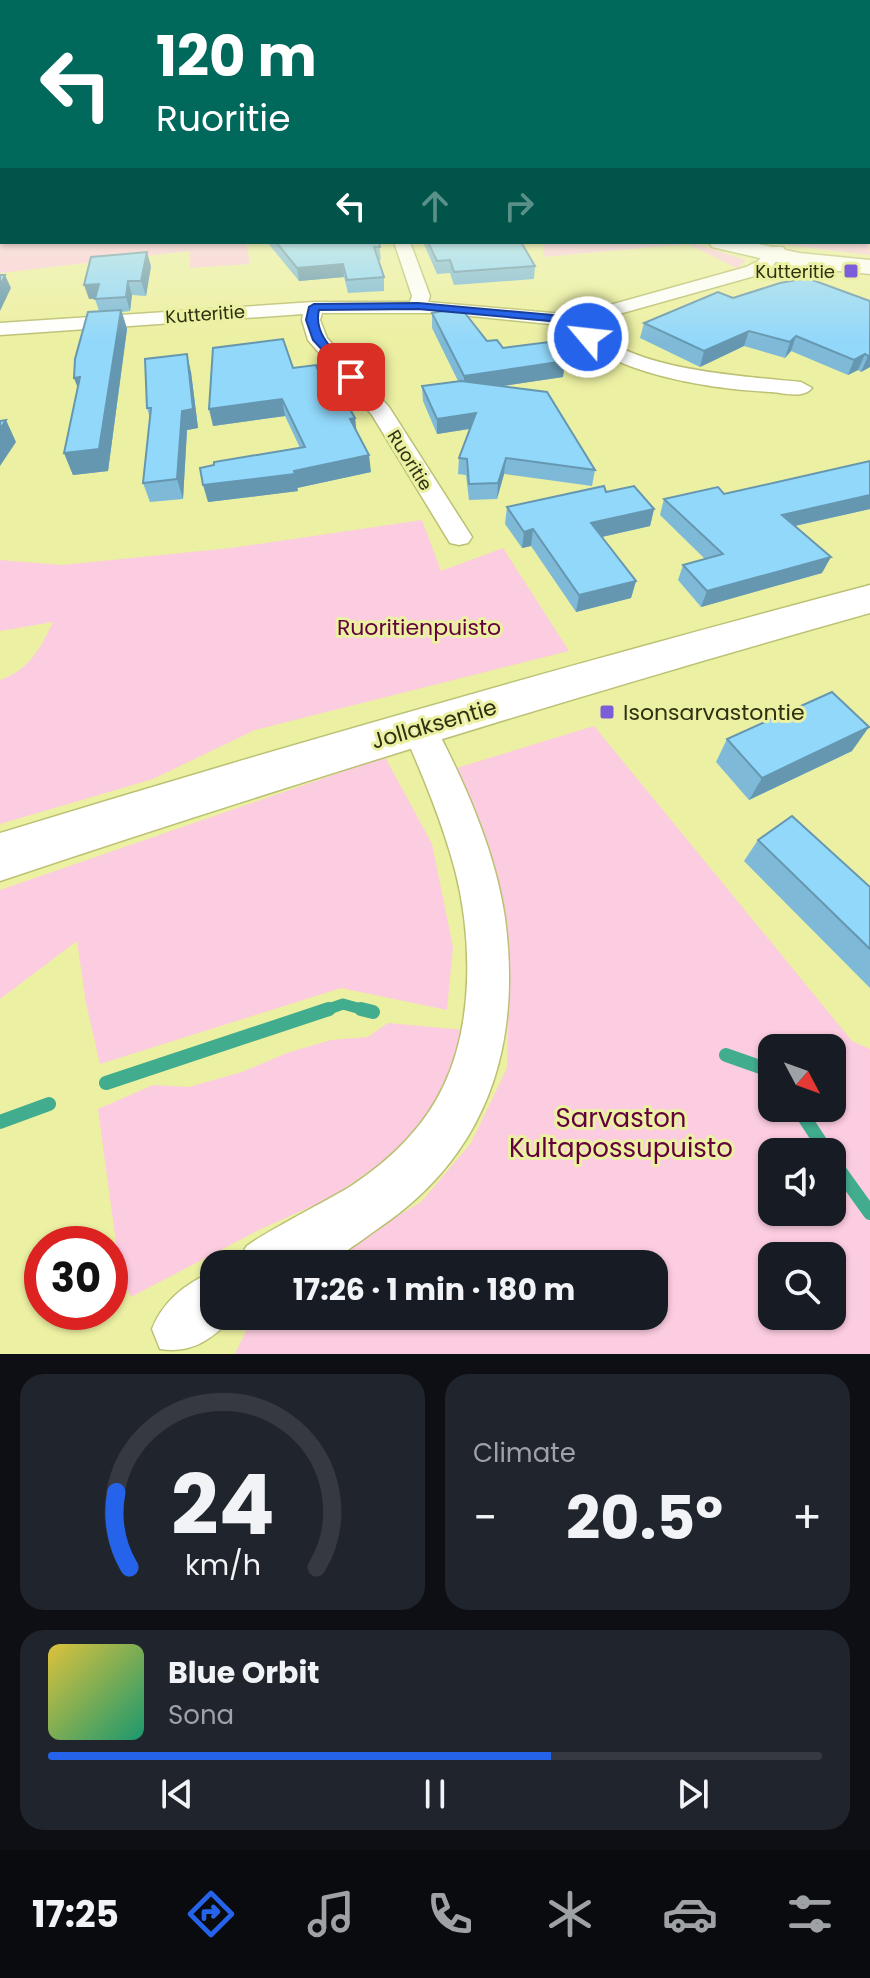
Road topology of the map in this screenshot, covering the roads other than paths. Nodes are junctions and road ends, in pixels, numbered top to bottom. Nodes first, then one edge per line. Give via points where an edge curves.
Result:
1 (403, 244) edge
2 (730, 244) edge
3 (744, 244) edge
4 (775, 253) junction
5 (870, 260) edge
6 (870, 267) edge
7 (418, 306) junction
8 (314, 307) junction
9 (575, 321) junction
10 (0, 329) edge
11 (801, 388) dead end
12 (459, 537) dead end
13 (870, 599) edge
14 (419, 728) junction
15 (0, 857) edge
16 (291, 1250) edge

1 - 7 street via 421,296
2 - 4 main road
3 - 4 main road
4 - 5 main road
4 - 6 main road
4 - 9 street, Kutteritie via 752,271
7 - 8 street, Kutteritie
7 - 9 street, Kutteritie
8 - 10 street, Kutteritie
8 - 12 street, Ruoritie via 311,320 318,340 381,412
9 - 11 street via 604,345 678,371 732,384
13 - 14 main road, Jollaksentie
14 - 15 main road, Jollaksentie
14 - 16 street via 474,872 484,915 485,1020 478,1060 450,1126 427,1156 348,1218

